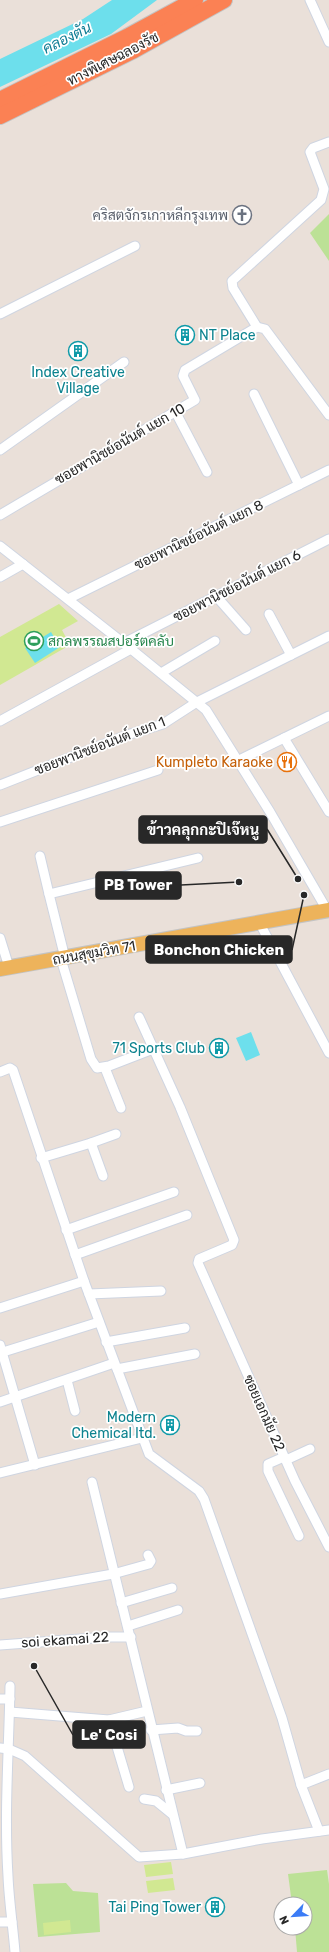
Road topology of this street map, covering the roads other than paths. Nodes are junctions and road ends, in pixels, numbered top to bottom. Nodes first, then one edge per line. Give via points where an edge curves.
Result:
1 (195, 0) edge
2 (224, 0) edge
3 (310, 0) edge
4 (325, 22) edge
5 (329, 42) edge
6 (0, 100) edge
7 (0, 116) edge
8 (329, 142) edge
9 (135, 246) dead end
10 (0, 314) edge
11 (257, 326) junction
12 (124, 362) dead end
13 (254, 394) dead end
14 (175, 411) junction
15 (329, 415) edge
16 (0, 450) edge
17 (329, 470) edge
18 (207, 472) dead end
19 (299, 485) junction
20 (0, 515) edge
21 (329, 539) edge
22 (0, 546) edge
23 (23, 564) junction
24 (0, 577) edge
25 (216, 596) junction
26 (68, 600) junction
27 (269, 614) dead end
28 (246, 630) dead end
29 (329, 636) edge
30 (215, 641) dead end
31 (128, 646) junction
32 (291, 655) junction
33 (161, 673) junction
34 (197, 702) junction
35 (329, 717) edge
36 (0, 721) edge
37 (284, 738) junction
38 (237, 761) junction
39 (158, 770) dead end
40 (0, 785) edge
41 (329, 812) edge
42 (0, 822) edge
43 (40, 856) dead end
44 (198, 858) dead end
45 (49, 894) junction
46 (328, 910) edge
47 (259, 922) junction
48 (0, 938) edge
49 (63, 959) junction
50 (4, 968) edge
51 (139, 1017) dead end
52 (153, 1049) junction
53 (329, 1053) edge
54 (104, 1068) junction
55 (0, 1072) edge
56 (120, 1108) dead end
57 (116, 1134) dead end
58 (91, 1143) junction
59 (41, 1158) junction
60 (103, 1176) dead end
61 (174, 1192) dead end
62 (187, 1215) dead end
63 (66, 1230) junction
64 (75, 1255) junction
65 (84, 1281) junction
66 (161, 1291) dead end
67 (89, 1294) junction
68 (0, 1308) edge
69 (99, 1322) junction
70 (185, 1328) dead end
71 (106, 1342) junction
72 (1, 1350) edge
73 (195, 1354) dead end
74 (115, 1366) junction
75 (66, 1380) junction
76 (16, 1397) junction
77 (0, 1402) edge
78 (75, 1411) dead end
79 (142, 1438) junction
80 (310, 1450) dead end
81 (285, 1459) junction
82 (35, 1465) junction
83 (0, 1473) edge
84 (92, 1482) dead end
85 (299, 1536) dead end
86 (329, 1547) edge
87 (148, 1555) dead end
88 (113, 1574) junction
89 (172, 1588) dead end
90 (0, 1594) edge
91 (121, 1602) junction
92 (178, 1610) dead end
93 (128, 1626) junction
94 (131, 1637) junction
95 (0, 1645) edge
96 (10, 1686) dead end
97 (0, 1699) edge
98 (10, 1699) junction
99 (147, 1711) junction
100 (10, 1712) junction
101 (109, 1720) junction
102 (151, 1730) junction
103 (197, 1731) dead end
104 (5, 1749) edge
105 (329, 1774) edge
106 (200, 1783) dead end
107 (301, 1784) junction
108 (129, 1788) dead end
109 (166, 1790) junction
110 (144, 1799) dead end
111 (172, 1814) junction
112 (4, 1823) edge
113 (329, 1830) edge
114 (319, 1831) junction
115 (182, 1854) junction
116 (0, 1922) edge
117 (12, 1922) junction
118 (15, 1952) edge

1 - 6 highway, ทางพิเศษฉลองรัช
2 - 7 highway, ทางพิเศษฉลองรัช via 134,50
3 - 4 street
4 - 5 street
8 - 11 street via 313,148 310,152 324,189 321,200 232,281 233,288
9 - 10 street
11 - 14 street, ซอยพานิชย์อนันต์ แยก 10 via 185,370 183,376 195,400
11 - 15 street via 265,329
12 - 16 street
13 - 19 street
14 - 18 street
14 - 20 street, ซอยพานิชย์อนันต์ แยก 10
17 - 19 street, ซอยพานิชย์อนันต์ แยก 8
19 - 26 street, ซอยพานิชย์อนันต์ แยก 8
21 - 25 street, ซอยพานิชย์อนันต์ แยก 6
22 - 23 street
23 - 24 street
23 - 26 street
25 - 28 street
25 - 31 street, ซอยพานิชย์อนันต์ แยก 6
26 - 31 street
27 - 32 street
29 - 32 street, ซอยพานิชย์อนันต์ แยก 1
30 - 33 street
31 - 33 street
31 - 36 street, ซอยพานิชย์อนันต์ แยก 6
32 - 34 street, ซอยพานิชย์อนันต์ แยก 1
33 - 34 street
34 - 38 street via 206,710
34 - 40 street, ซอยพานิชย์อนันต์ แยก 1 via 164,724 127,735
35 - 37 street
37 - 38 street
37 - 41 street
38 - 46 street
39 - 42 street
43 - 45 street
44 - 45 street
45 - 49 street
46 - 47 main road, ถนนสุขุมวิท 71
47 - 49 main road, ถนนสุขุมวิท 71
47 - 53 street
48 - 50 street
49 - 50 main road, ถนนสุขุมวิท 71
49 - 54 street via 91,1059 97,1068
51 - 52 street
52 - 54 street
52 - 81 street, ซอยเอกมัย 22 via 180,1107 234,1240 232,1245 199,1260 198,1264
54 - 56 street
55 - 59 street via 10,1068 12,1070
57 - 58 street
58 - 59 street
58 - 60 street
59 - 63 street
61 - 63 street
62 - 64 street
63 - 64 street
64 - 65 street
65 - 67 street
65 - 68 street
66 - 67 street
67 - 69 street
69 - 71 street
69 - 72 street
70 - 71 street
71 - 74 street
72 - 76 street
73 - 74 street
74 - 75 street
74 - 79 street
75 - 76 street
75 - 78 street
76 - 77 street
76 - 82 street
79 - 82 street
79 - 107 street via 152,1458 199,1491 204,1499 282,1718
80 - 81 street
81 - 85 street via 268,1464 268,1471
81 - 86 street, ซอยเอกมัย 22
82 - 83 street
84 - 88 street
87 - 88 street via 149,1564
88 - 90 street
88 - 91 street
89 - 91 street
91 - 93 street
92 - 93 street
93 - 94 street
94 - 95 street, soi ekamai 22
94 - 99 street
96 - 98 street
97 - 98 street
98 - 100 street
99 - 101 street
99 - 102 street
100 - 101 street
100 - 104 street
101 - 108 street
102 - 103 street via 178,1728
102 - 109 street
104 - 112 street via 7,1770
104 - 115 street via 25,1756 139,1857
105 - 107 street
106 - 109 street
107 - 114 street
109 - 111 street
110 - 111 street via 156,1801
111 - 115 street
112 - 117 street
113 - 114 street
114 - 115 street
116 - 117 street
117 - 118 street

